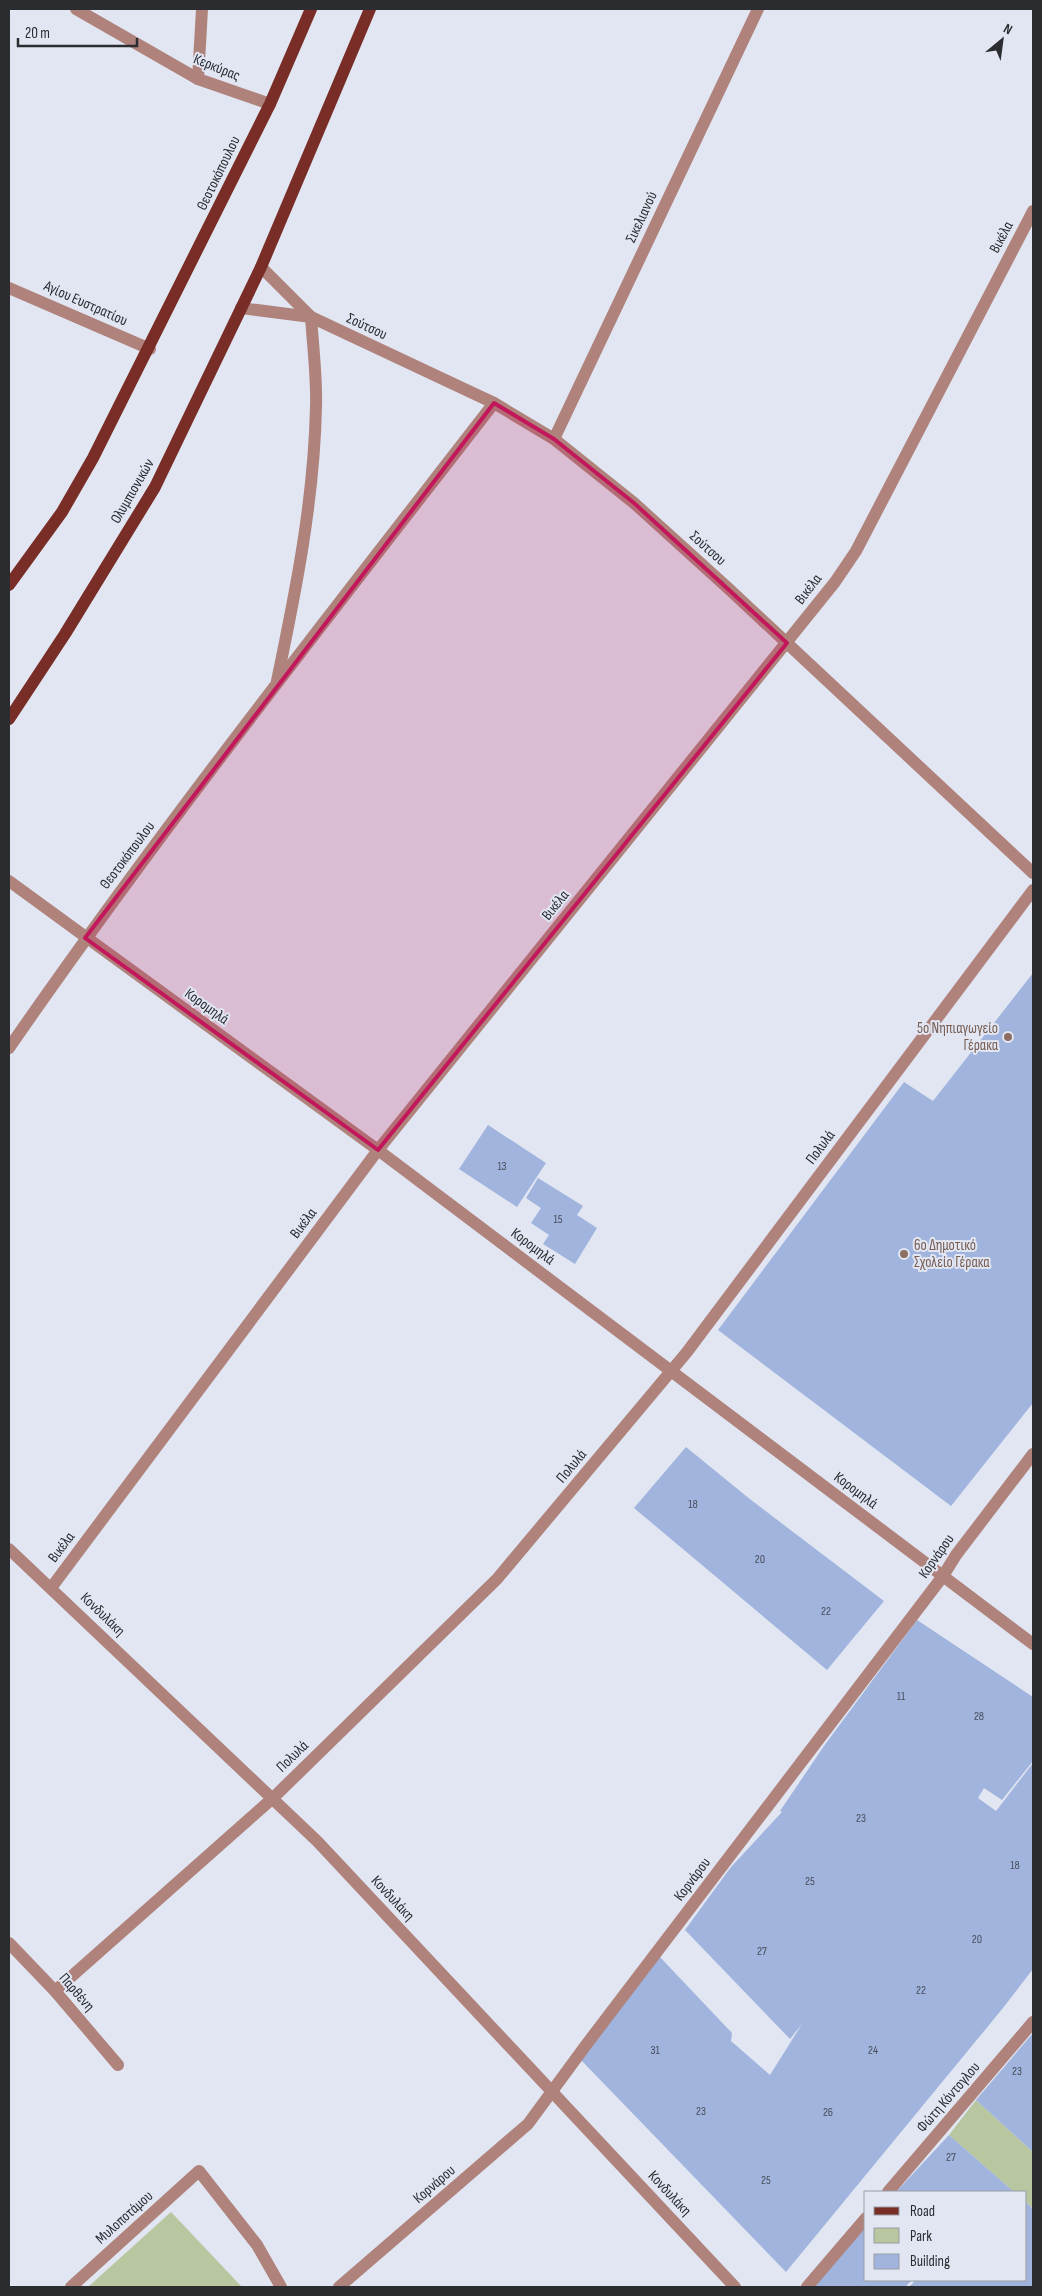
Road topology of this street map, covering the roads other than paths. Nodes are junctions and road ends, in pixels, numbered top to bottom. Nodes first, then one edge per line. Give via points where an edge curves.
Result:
1 (76, 9) edge
2 (202, 9) edge
3 (311, 9) edge
4 (370, 9) edge
5 (758, 9) edge
6 (198, 79) junction
7 (270, 104) junction
8 (1033, 211) edge
9 (261, 267) junction
10 (9, 288) edge
11 (241, 308) junction
12 (311, 317) junction
13 (150, 349) junction
14 (494, 403) junction
15 (554, 439) junction
16 (9, 585) edge
17 (787, 643) junction
18 (276, 684) junction
19 (9, 719) edge
20 (1033, 873) edge
21 (9, 882) edge
22 (1033, 890) edge
23 (85, 938) junction
24 (9, 1048) edge
25 (378, 1150) junction
26 (671, 1371) junction
27 (1033, 1454) edge
28 (9, 1549) edge
29 (943, 1576) junction
30 (51, 1588) junction
31 (1033, 1644) edge
32 (273, 1798) junction
33 (9, 1944) edge
34 (55, 1991) junction
35 (1033, 2022) edge
36 (118, 2065) dead end
37 (552, 2090) junction
38 (889, 2191) edge
39 (864, 2220) edge
40 (71, 2287) edge
41 (281, 2287) edge
42 (339, 2287) edge
43 (735, 2287) edge
44 (807, 2287) edge

1 - 6 street, Κερκύρας
2 - 6 street
3 - 7 main road, Θεοτοκόπουλου
4 - 9 main road
5 - 15 street, Σικελιανού
6 - 7 street, Κερκύρας
7 - 13 main road, Θεοτοκόπουλου
8 - 17 street, Βικέλα via 856,551
9 - 11 main road, Ολυμπιονικών
9 - 12 street, Σούτσου
10 - 13 street, Αγίου Ευστρατίου
11 - 12 street, Σούτσου
11 - 19 main road, Ολυμπιονικών via 155,487
12 - 14 street, Σούτσου
12 - 18 street, Θεοτοκόπουλου via 316,406 312,490 297,589
13 - 16 main road via 62,512
14 - 15 street, Σούτσου
14 - 18 street, Θεοτοκόπουλου
15 - 17 street, Σούτσου via 634,503
17 - 20 street, Σούτσου
17 - 25 street, Βικέλα
18 - 23 street, Θεοτοκόπουλου
21 - 23 street, Κορομηλά
22 - 26 street, Πολυλά
23 - 24 street, Θεοτοκόπουλου
23 - 25 street, Κορομηλά
25 - 26 street, Κορομηλά
25 - 30 street, Βικέλα
26 - 29 street, Κορομηλά
26 - 32 street, Πολυλά via 497,1579
27 - 29 street, Κορνάρου
28 - 30 street, Κονδυλάκη
29 - 31 street, Κορομηλά
29 - 37 street, Κορνάρου
30 - 32 street, Κονδυλάκη
32 - 34 street, Πολυλά
32 - 37 street, Κονδυλάκη
33 - 34 street, Παρθένη
34 - 36 street, Παρθένη
35 - 38 street, Φώτη Κόντογλου
37 - 42 street, Κορνάρου via 528,2124
37 - 43 street, Κονδυλάκη
39 - 44 street
40 - 41 street, Μυλοποτάμου via 199,2171 257,2245

